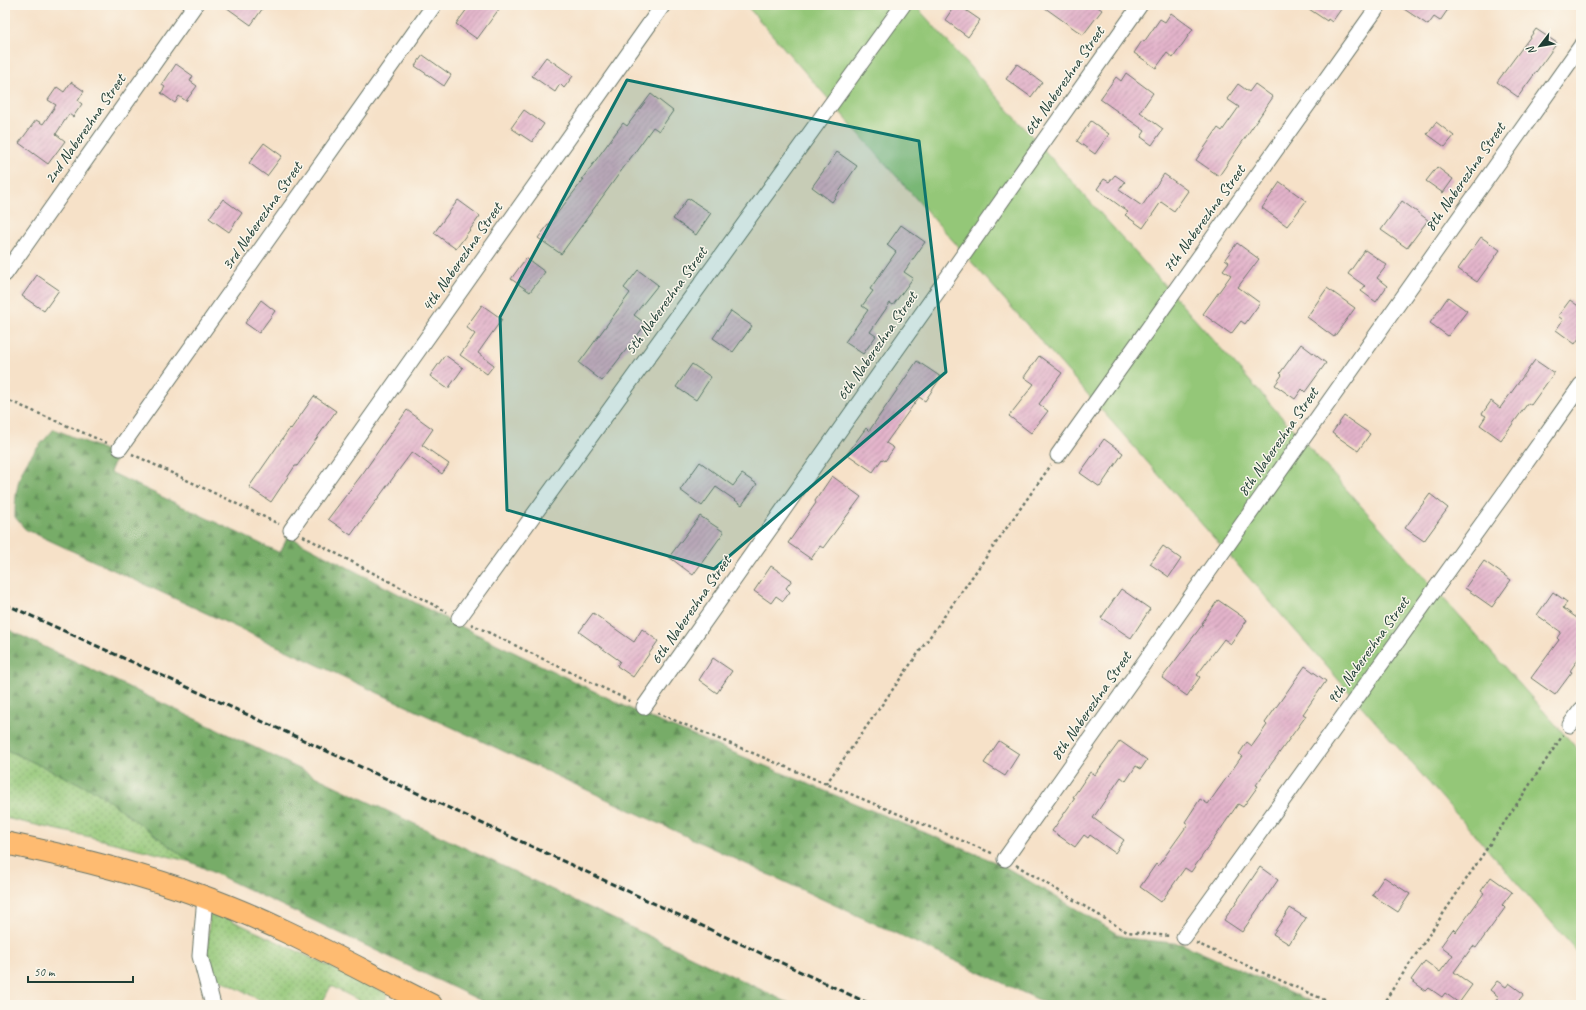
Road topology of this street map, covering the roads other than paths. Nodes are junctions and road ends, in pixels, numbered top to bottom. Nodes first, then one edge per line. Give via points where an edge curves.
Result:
1 (195, 5) edge
2 (434, 5) edge
3 (663, 5) edge
4 (903, 5) edge
5 (1140, 5) edge
6 (1379, 5) edge
7 (1581, 46) edge
8 (5, 274) edge
9 (1581, 385) edge
10 (120, 448) road end
11 (1058, 455) road end
12 (292, 530) road end
13 (459, 618) road end
14 (644, 707) road end
15 (1581, 710) edge
16 (1570, 725) road end
17 (5, 842) edge
18 (1005, 859) road end
19 (205, 897) junction
20 (1184, 937) road end
21 (213, 1005) edge
22 (431, 1005) edge

1 - 8 street, 2nd Naberezhna Street
2 - 10 street, 3rd Naberezhna Street
3 - 12 street, 4th Naberezhna Street
4 - 13 street, 5th Naberezhna Street
5 - 14 street, 6th Naberezhna Street
6 - 11 street, 7th Naberezhna Street
7 - 18 street, 8th Naberezhna Street
9 - 20 street, 9th Naberezhna Street
15 - 16 street
17 - 19 main road via 133,873
19 - 21 street via 200,956
19 - 22 main road via 272,926

